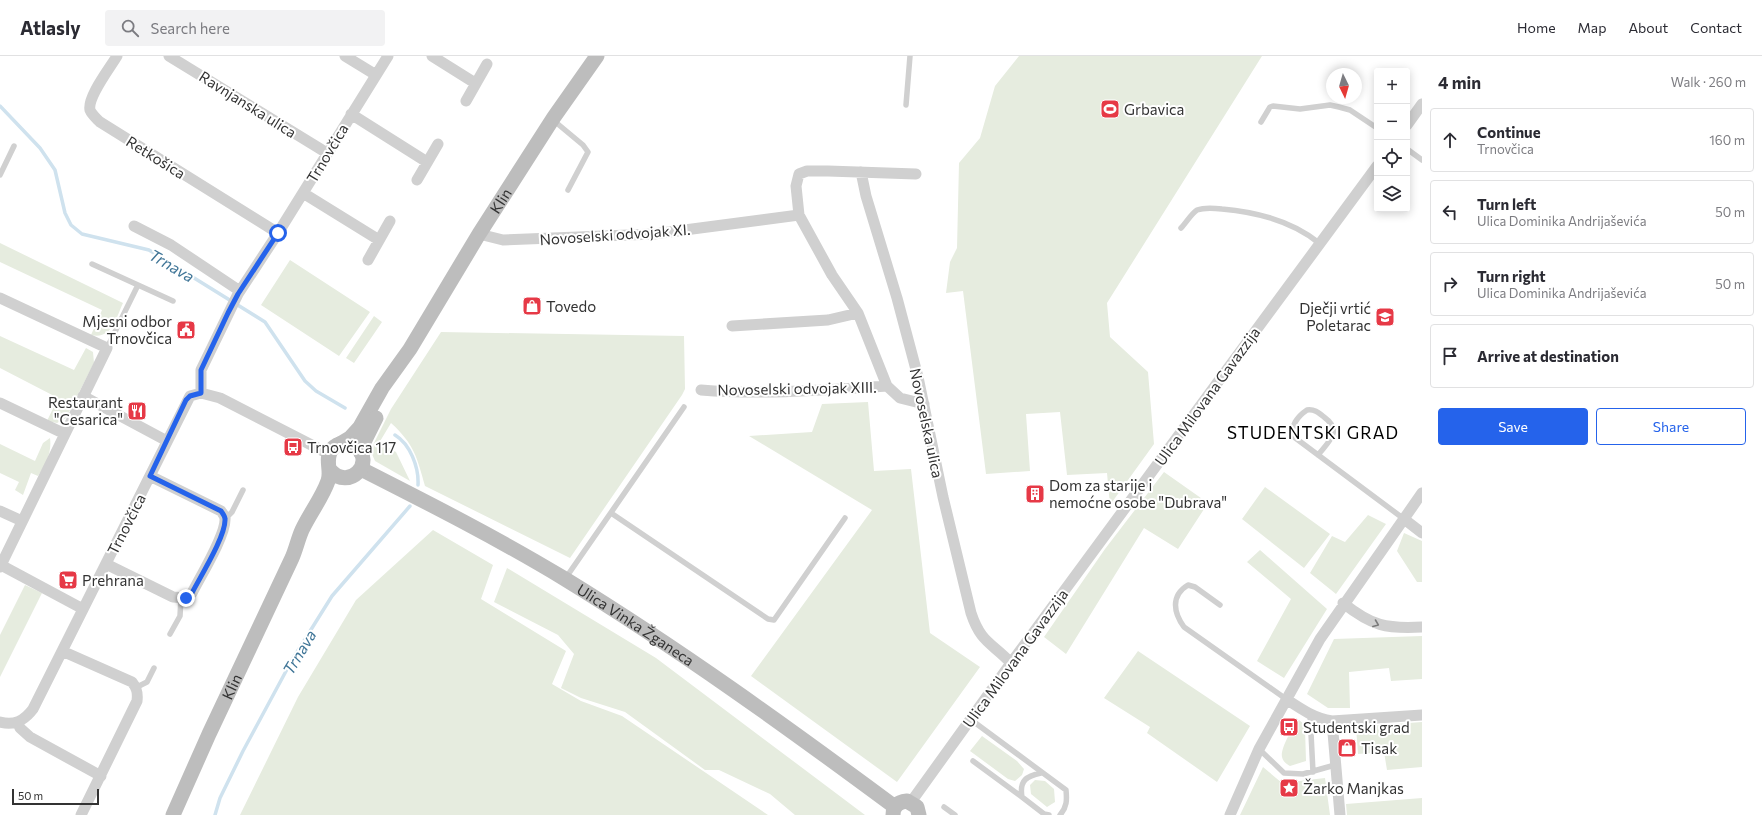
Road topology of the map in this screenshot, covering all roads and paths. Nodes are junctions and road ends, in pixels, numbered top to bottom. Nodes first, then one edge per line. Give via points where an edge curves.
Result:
1 (117, 56) edge
2 (169, 56) edge
3 (345, 56) edge
4 (388, 56) edge
5 (432, 56) edge
6 (597, 56) edge
7 (910, 56) edge
8 (487, 64) dead end
9 (376, 75) junction
10 (476, 83) junction
11 (466, 101) dead end
12 (1422, 104) edge
13 (906, 105) dead end
14 (351, 114) junction
15 (553, 120) junction
16 (1410, 120) edge
17 (1261, 122) dead end
18 (1374, 126) edge
19 (438, 144) dead end
20 (14, 146) dead end
21 (1410, 151) edge
22 (327, 153) junction
23 (1422, 160) edge
24 (427, 162) junction
25 (1374, 170) edge
26 (861, 172) junction
27 (916, 174) dead end
28 (0, 175) edge
29 (417, 180) dead end
30 (568, 190) dead end
31 (303, 193) junction
32 (799, 215) junction
33 (390, 221) dead end
34 (134, 226) dead end
35 (1181, 228) dead end
36 (278, 233) junction
37 (479, 234) junction
38 (379, 240) junction
39 (1319, 243) junction
40 (368, 260) dead end
41 (92, 264) dead end
42 (138, 285) junction
43 (239, 293) junction
44 (0, 298) edge
45 (173, 300) dead end
46 (858, 313) junction
47 (732, 326) dead end
48 (107, 348) junction
49 (410, 349) junction
50 (887, 386) junction
51 (701, 390) dead end
52 (201, 393) junction
53 (83, 396) junction
54 (0, 403) edge
55 (924, 404) junction
56 (684, 407) dead end
57 (65, 434) junction
58 (167, 440) junction
59 (340, 444) junction
60 (361, 453) junction
61 (329, 454) junction
62 (1318, 455) junction
63 (361, 469) junction
64 (330, 470) junction
65 (150, 476) junction
66 (347, 478) junction
67 (243, 490) dead end
68 (1422, 493) edge
69 (0, 511) edge
70 (611, 513) junction
71 (845, 518) dead end
72 (225, 519) junction
73 (1404, 519) junction
74 (22, 521) junction
75 (1422, 533) edge
76 (292, 558) junction
77 (106, 564) junction
78 (0, 566) edge
79 (565, 579) junction
80 (180, 598) junction
81 (1343, 603) junction
82 (1220, 605) dead end
83 (83, 609) junction
84 (1422, 627) edge
85 (170, 634) dead end
86 (62, 651) junction
87 (1011, 663) junction
88 (154, 668) dead end
89 (137, 687) junction
90 (1286, 698) junction
91 (1310, 714) junction
92 (1422, 715) edge
93 (970, 719) junction
94 (1332, 721) junction
95 (0, 722) edge
96 (18, 722) junction
97 (1259, 750) junction
98 (973, 761) dead end
99 (1336, 765) junction
100 (1313, 772) junction
101 (1041, 773) junction
102 (101, 776) junction
103 (1022, 797) junction
104 (910, 802) junction
105 (944, 807) dead end
106 (894, 811) edge
107 (81, 815) edge
108 (173, 815) edge
109 (919, 815) edge
110 (955, 815) edge
111 (1049, 815) edge
112 (1060, 815) edge
113 (1230, 815) edge
114 (1340, 815) edge

1 - 36 street, Retkošica via 91,100 90,111 93,116
2 - 22 street, Ravnjanska ulica
3 - 9 street
4 - 9 street, Trnovčica
5 - 10 street
6 - 15 street, Klin
7 - 13 lane
8 - 10 street
9 - 14 street, Trnovčica
10 - 11 street
12 - 16 street
14 - 22 street, Trnovčica
14 - 24 street, Trnovčica
15 - 30 lane via 584,144 588,152
15 - 37 street, Klin
17 - 18 lane via 1273,106 1300,109 1330,105 1350,110
19 - 24 street
20 - 28 lane
21 - 23 lane
22 - 31 street, Trnovčica
24 - 29 street
25 - 39 street, Ulica Milovana Gavazzija
26 - 27 street
26 - 32 street via 807,171 799,174 796,186
26 - 55 street, Novoselska ulica
31 - 36 street, Trnovčica
31 - 38 street, Trnovčica
32 - 37 street, Novoselski odvojak XI. via 654,234 503,240
32 - 46 street, Novoselski odvojak XIII. via 832,275
33 - 38 street
34 - 43 street via 171,244
35 - 39 lane via 1199,210 1238,210 1262,214
36 - 43 street, Trnovčica
37 - 49 street, Klin
38 - 40 street
39 - 87 street, Ulica Milovana Gavazzija
41 - 42 lane
42 - 45 lane
42 - 48 lane
43 - 52 street, Trnovčica via 201,370
44 - 48 street
46 - 47 street via 828,320
46 - 50 street, Novoselski odvojak XIII.
48 - 53 street
49 - 59 street, Klin via 382,388 357,432
49 - 60 street, Klin
50 - 51 street, Novoselski odvojak XIII. via 800,392 737,393
50 - 55 street via 900,398
52 - 58 street, Trnovčica via 186,400
52 - 61 street via 220,398
53 - 57 street
53 - 58 street
54 - 57 street
55 - 87 street, Novoselska ulica via 943,497 976,629 986,642
56 - 70 lane
57 - 74 street
58 - 65 street, Trnovčica
59 - 60 street via 350,444
59 - 61 street
60 - 63 street
61 - 64 street
62 - 62 lane via 1298,442 1292,432 1292,427 1306,410 1315,411 1334,427 1332,437
62 - 73 lane
63 - 66 street
63 - 79 street, Ulica Vinka Žganeca
64 - 66 street via 338,476
64 - 76 street, Klin via 325,488 303,529
65 - 72 street via 221,511
65 - 77 street, Trnovčica
66 - 76 street, Klin via 331,495 310,536
67 - 72 lane via 232,512
68 - 73 street
69 - 74 street
70 - 71 lane via 768,619 774,620
70 - 79 lane
72 - 80 street via 222,534 192,593 186,598
73 - 75 street
73 - 81 street
74 - 78 street
76 - 108 street, Klin
77 - 80 street via 173,597
77 - 83 street, Trnovčica
78 - 83 street
79 - 106 street, Ulica Vinka Žganeca via 730,687
80 - 85 lane via 180,616
81 -> 84 street via 1372,623 1385,627
81 - 90 street
82 - 90 lane via 1195,587 1188,585 1182,588 1178,596 1176,617 1184,627
83 - 86 street, Trnovčica
86 - 89 street via 132,682
86 - 96 street, Trnovčica via 33,709
87 - 93 street, Ulica Milovana Gavazzija
88 - 89 lane via 148,682
89 - 102 street via 137,701
90 - 91 street
90 - 97 street
91 - 94 street via 1322,720
91 - 100 lane
92 - 94 street
93 - 101 lane
93 - 104 street, Ulica Milovana Gavazzija
94 - 99 street
95 - 96 street
96 - 102 street via 20,728 30,737
97 - 100 lane via 1284,773
97 - 113 street
98 - 103 lane
99 - 100 lane
99 - 114 street
101 - 103 lane via 1029,776 1024,781 1020,788
101 - 112 lane via 1066,790 1065,810
102 - 107 street
103 - 111 lane
104 - 106 street, Ulica Vinka Žganeca via 900,802
104 - 109 street via 917,807
105 - 110 lane

